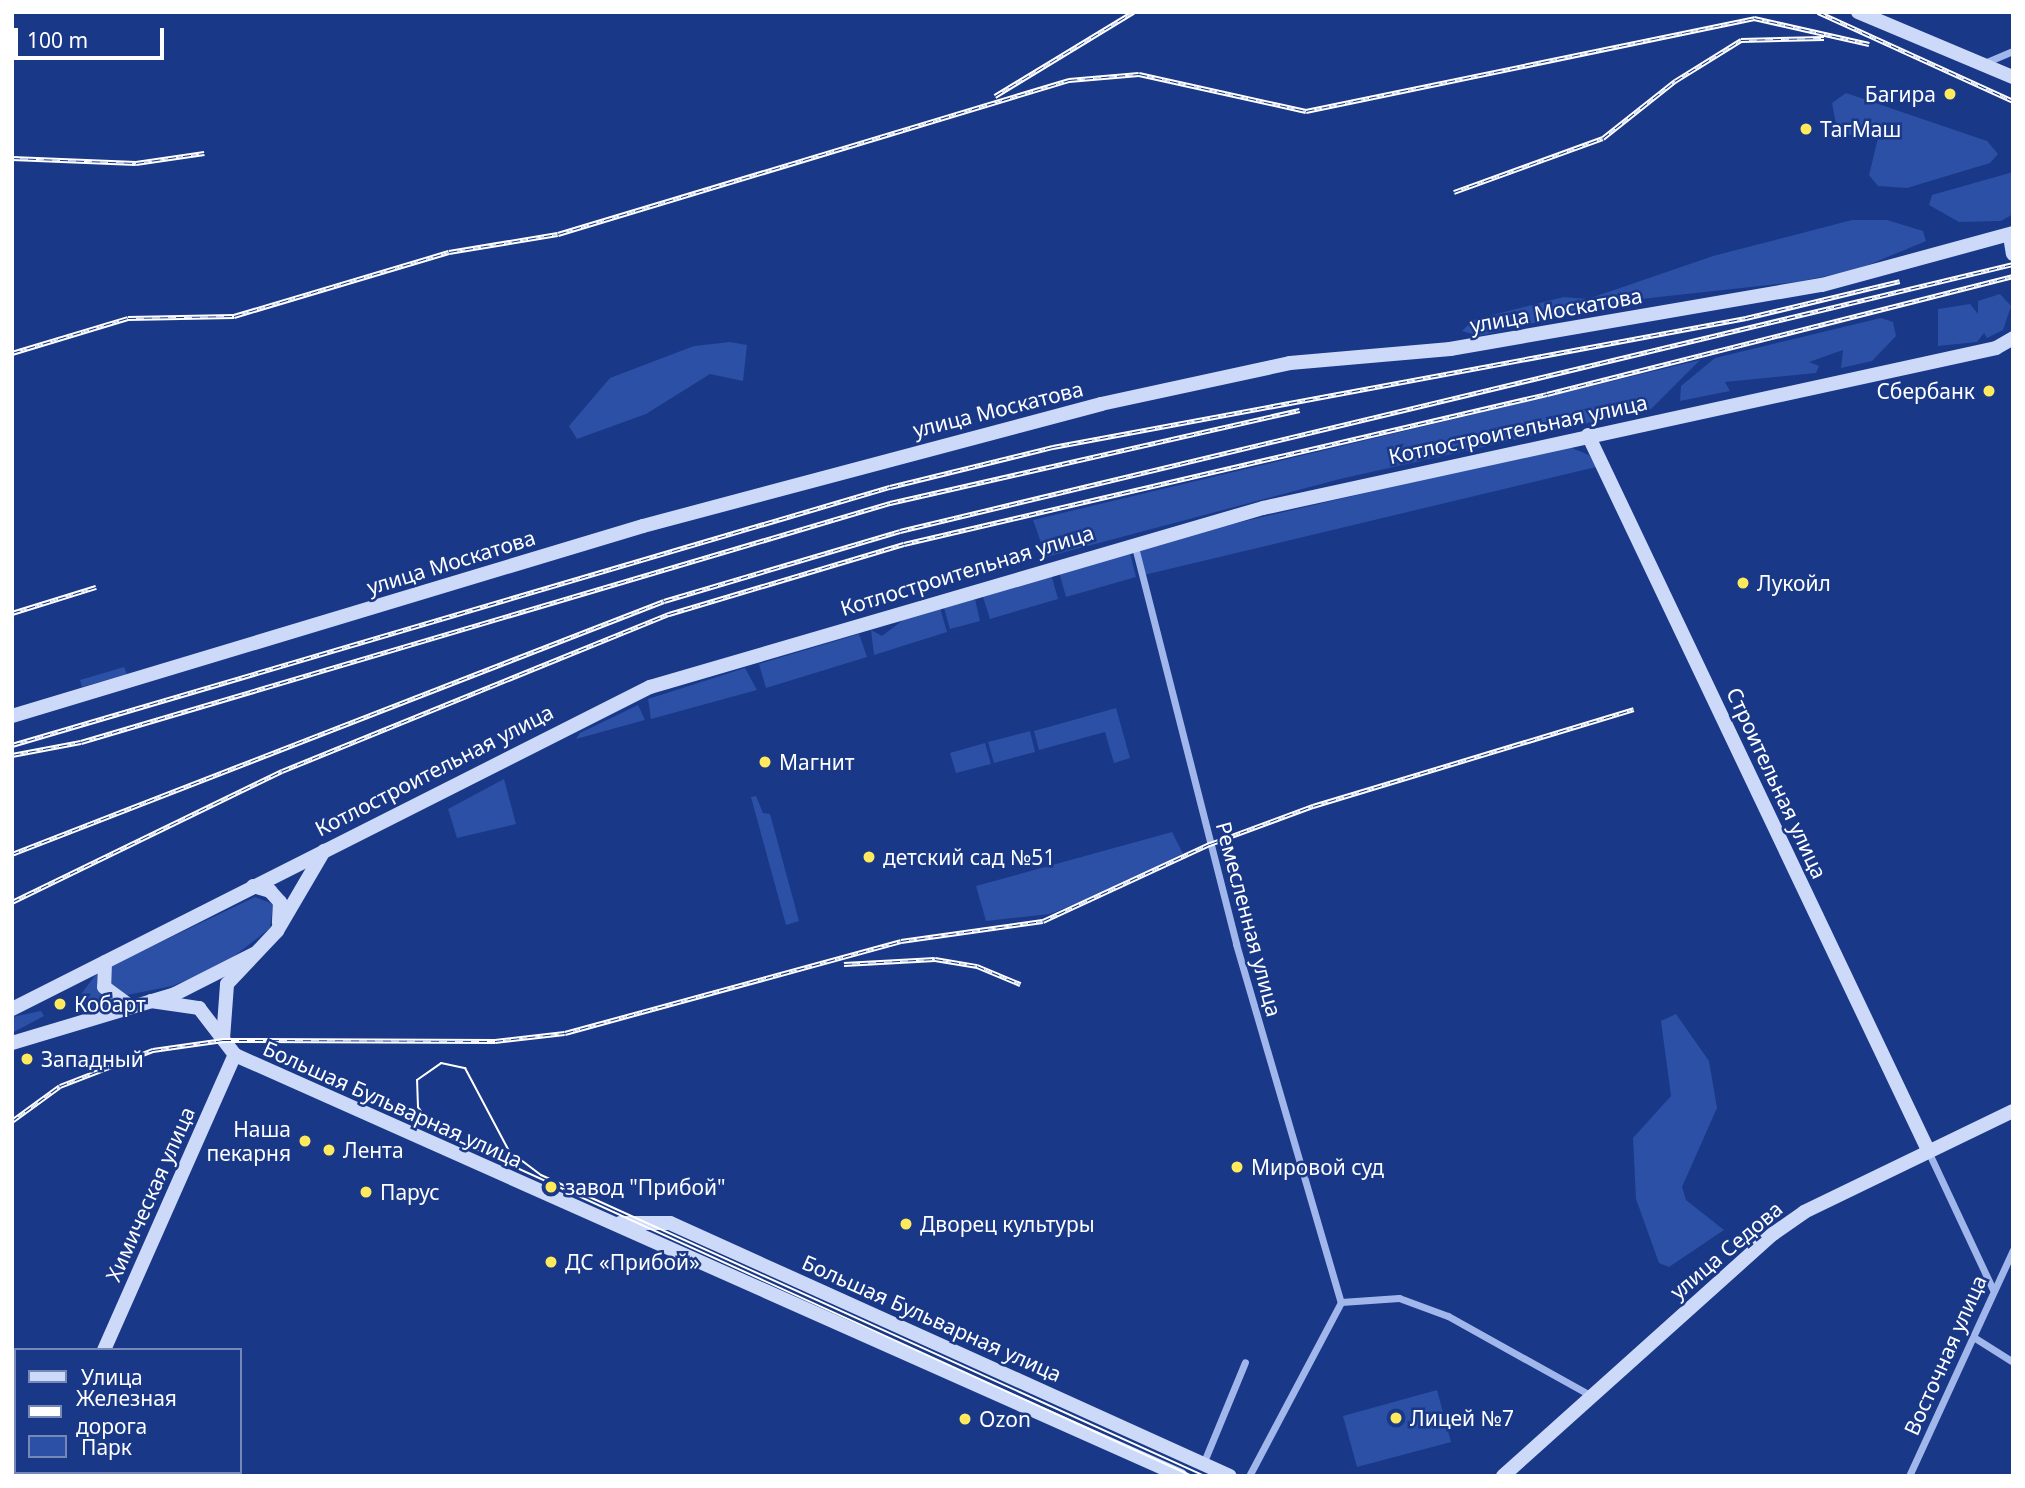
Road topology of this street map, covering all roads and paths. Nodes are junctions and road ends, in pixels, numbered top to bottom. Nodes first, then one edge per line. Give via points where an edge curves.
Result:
1 (1858, 12) edge
2 (2013, 51) edge
3 (1982, 64) junction
4 (2013, 77) edge
5 (2011, 234) edge
6 (2013, 254) edge
7 (2013, 338) edge
8 (1588, 435) junction
9 (1134, 542) junction
10 (12, 716) edge
11 (325, 850) junction
12 (253, 886) junction
13 (277, 931) junction
14 (254, 954) junction
15 (105, 962) junction
16 (151, 1000) junction
17 (130, 1006) junction
18 (12, 1009) edge
19 (223, 1040) junction
20 (12, 1044) edge
21 (235, 1055) junction
22 (2013, 1111) edge
23 (1928, 1150) junction
24 (611, 1224) junction
25 (2013, 1250) edge
26 (1993, 1290) junction
27 (1341, 1302) junction
28 (1975, 1338) junction
29 (105, 1348) edge
30 (1245, 1362) dead end
31 (2013, 1362) edge
32 (1590, 1395) junction
33 (1203, 1464) junction
34 (1181, 1476) edge
35 (1230, 1476) edge
36 (1249, 1476) edge
37 (1503, 1476) edge
38 (1909, 1476) edge

1 - 3 main road
2 - 3 street
3 - 4 main road
5 - 6 main road
5 - 10 main road, улица Москатова via 1822,285 1451,349 1290,363 1101,404 643,526
7 - 8 main road, Котлостроительная улица via 1996,348
8 - 9 main road, Котлостроительная улица
8 - 23 main road, Строительная улица
9 - 11 main road, Котлостроительная улица via 650,687
9 - 27 street, Ремесленная улица via 1236,944
11 - 12 main road, Котлостроительная улица
11 - 13 main road
12 - 13 main road via 270,891 280,902
12 - 15 main road, Котлостроительная улица
13 - 14 main road
14 - 16 main road via 211,979
14 - 19 main road via 227,984
15 - 17 main road via 104,987
15 - 18 main road, Котлостроительная улица
16 - 17 main road
16 - 19 main road via 199,1008
17 - 20 main road
19 - 21 main road
21 - 24 main road, Большая Бульварная улица
21 - 29 main road, Химическая улица
22 - 23 main road, улица Седова
23 - 26 street
23 - 32 main road, улица Седова via 1773,1234
24 - 33 main road, Большая Бульварная улица via 670,1223
24 - 34 main road, Большая Бульварная улица
25 - 26 street, Восточная улица
26 - 28 street, Восточная улица
27 - 32 street via 1412,1302
27 - 36 street
28 - 31 street
28 - 38 street, Восточная улица
30 - 33 street
32 - 37 main road, улица Седова
33 - 35 main road, Большая Бульварная улица

